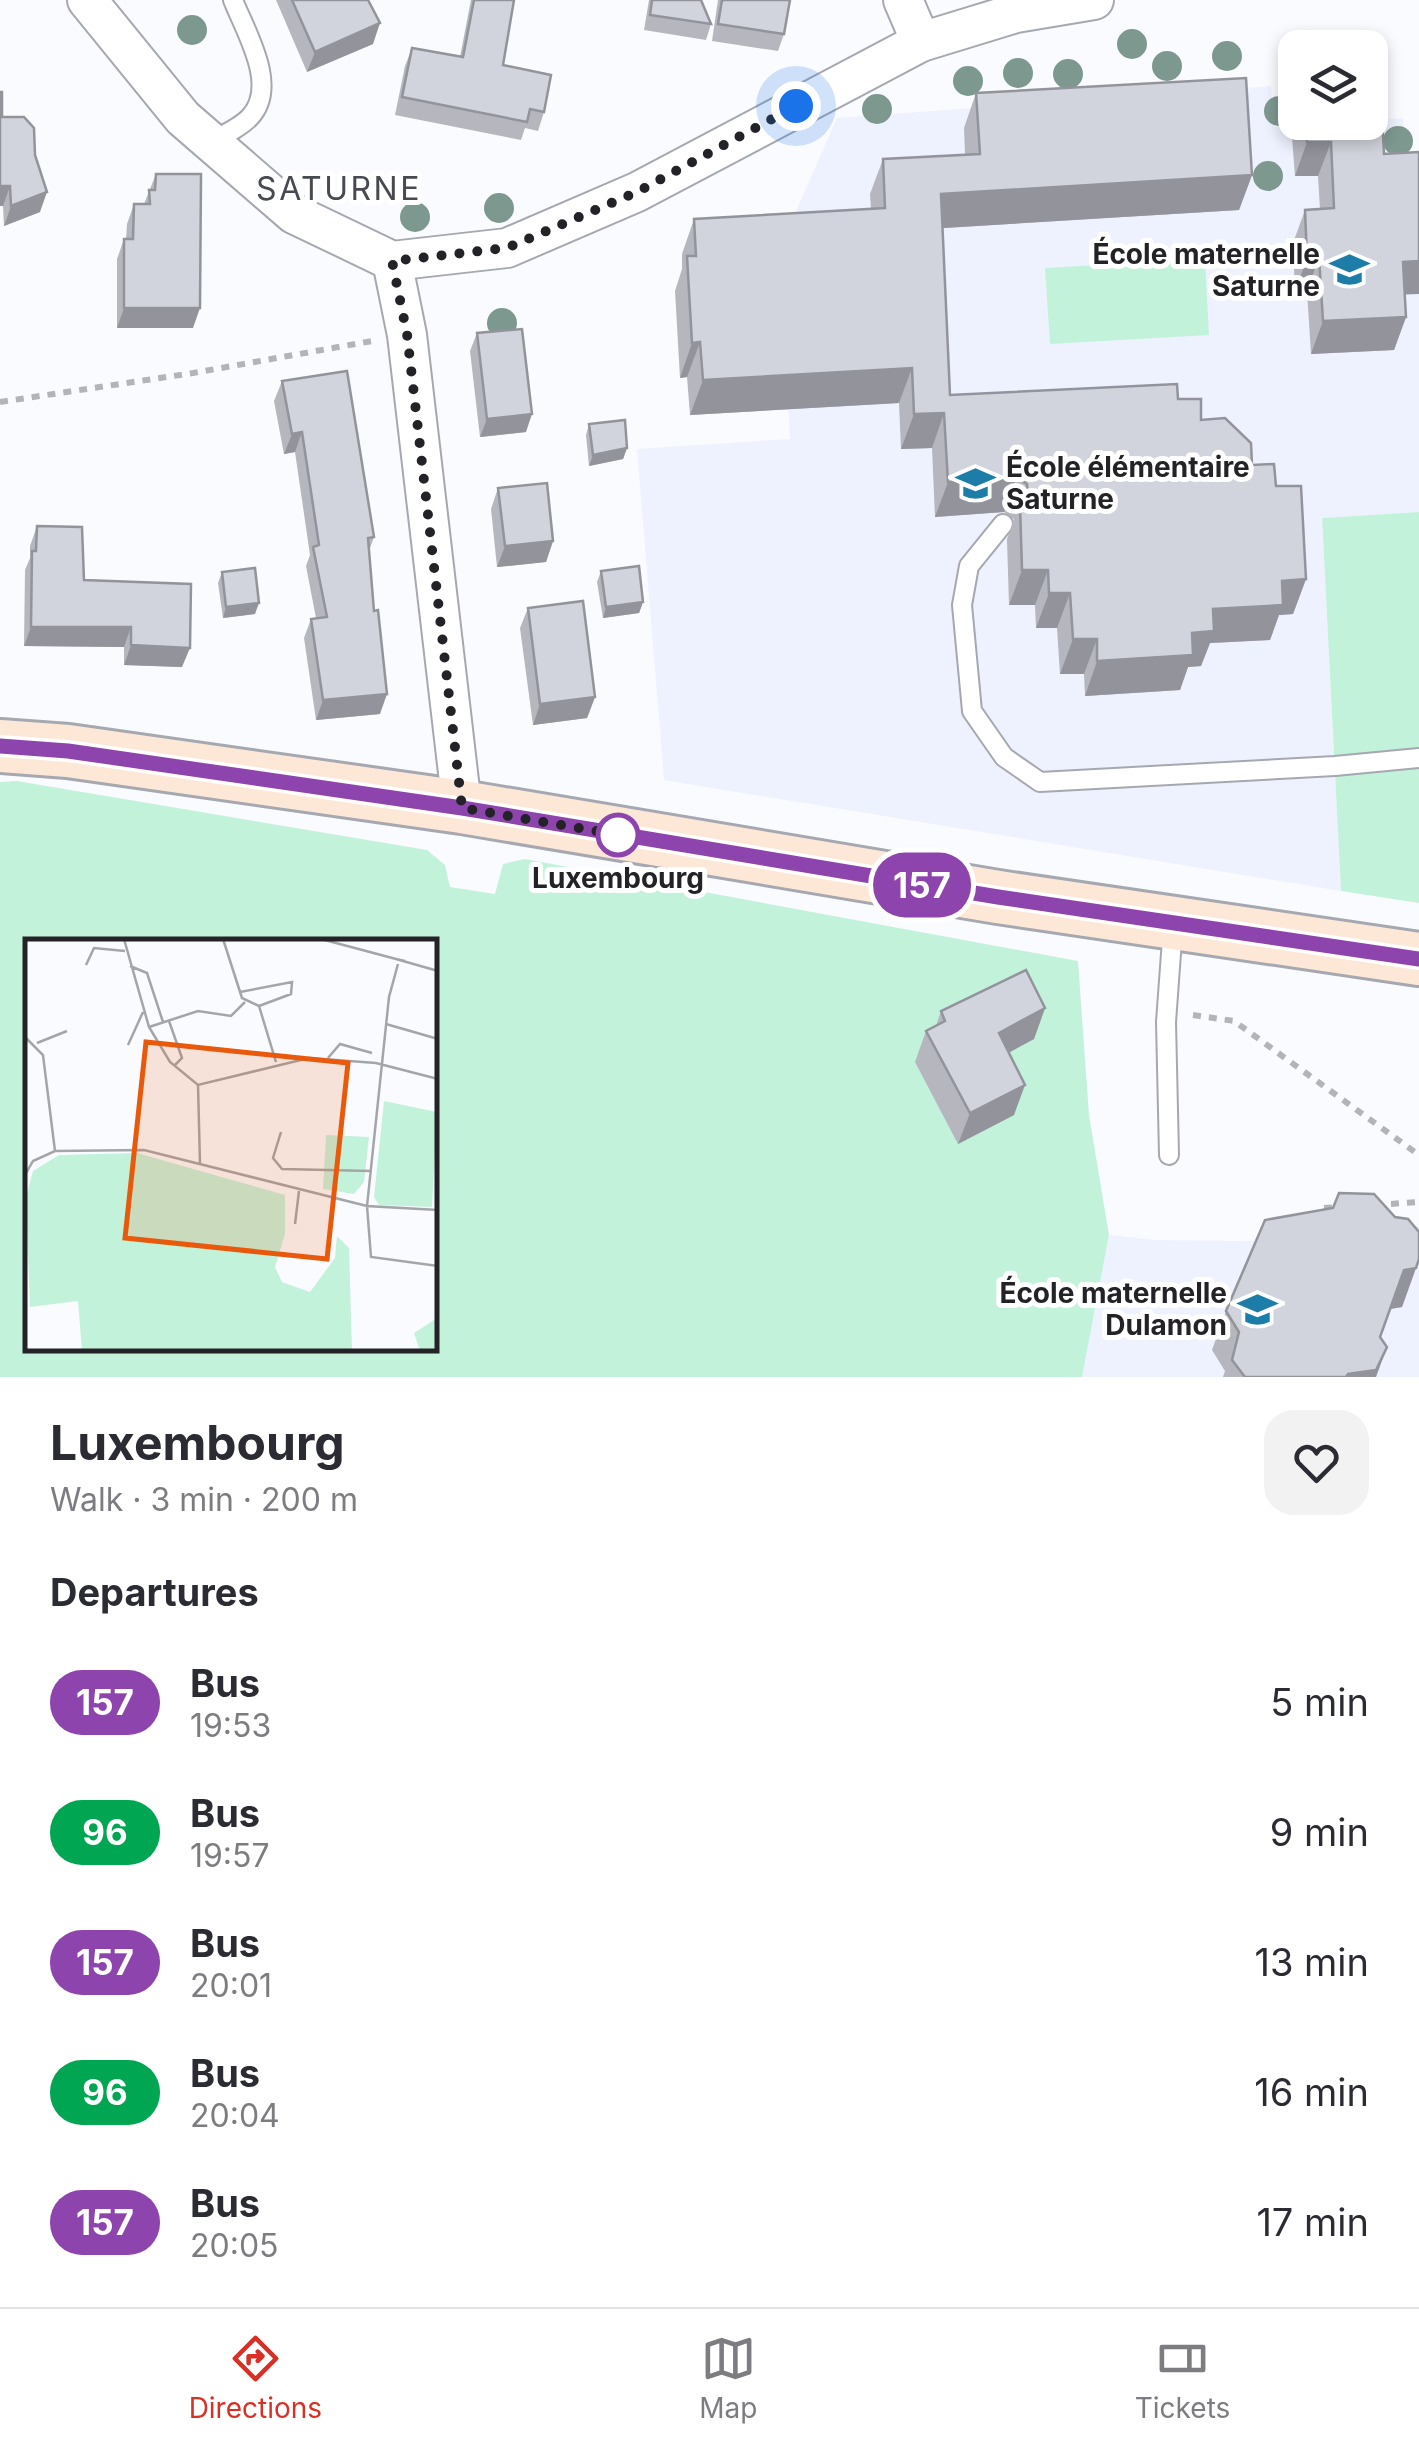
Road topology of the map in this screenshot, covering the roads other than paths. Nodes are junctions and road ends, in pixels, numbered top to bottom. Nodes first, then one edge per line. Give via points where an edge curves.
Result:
1 (87, 0) edge
2 (233, 0) edge
3 (903, 0) edge
4 (1094, 0) edge
5 (921, 42) junction
6 (210, 142) junction
7 (392, 261) junction
8 (1002, 524) dead end
9 (0, 746) edge
10 (1419, 758) edge
11 (462, 808) junction
12 (1173, 924) junction
13 (1419, 959) edge
14 (1169, 1155) dead end

1 - 6 street
2 - 6 lane via 262,82 260,102 248,120
3 - 5 street
4 - 5 street via 1016,13
5 - 7 street via 637,192 507,248
6 - 7 street via 294,214
7 - 11 street via 407,334
8 - 10 lane via 969,566 962,605 972,711 1004,757 1040,782
9 - 11 main road
11 - 12 main road
12 - 13 main road
12 - 14 lane via 1166,1012

